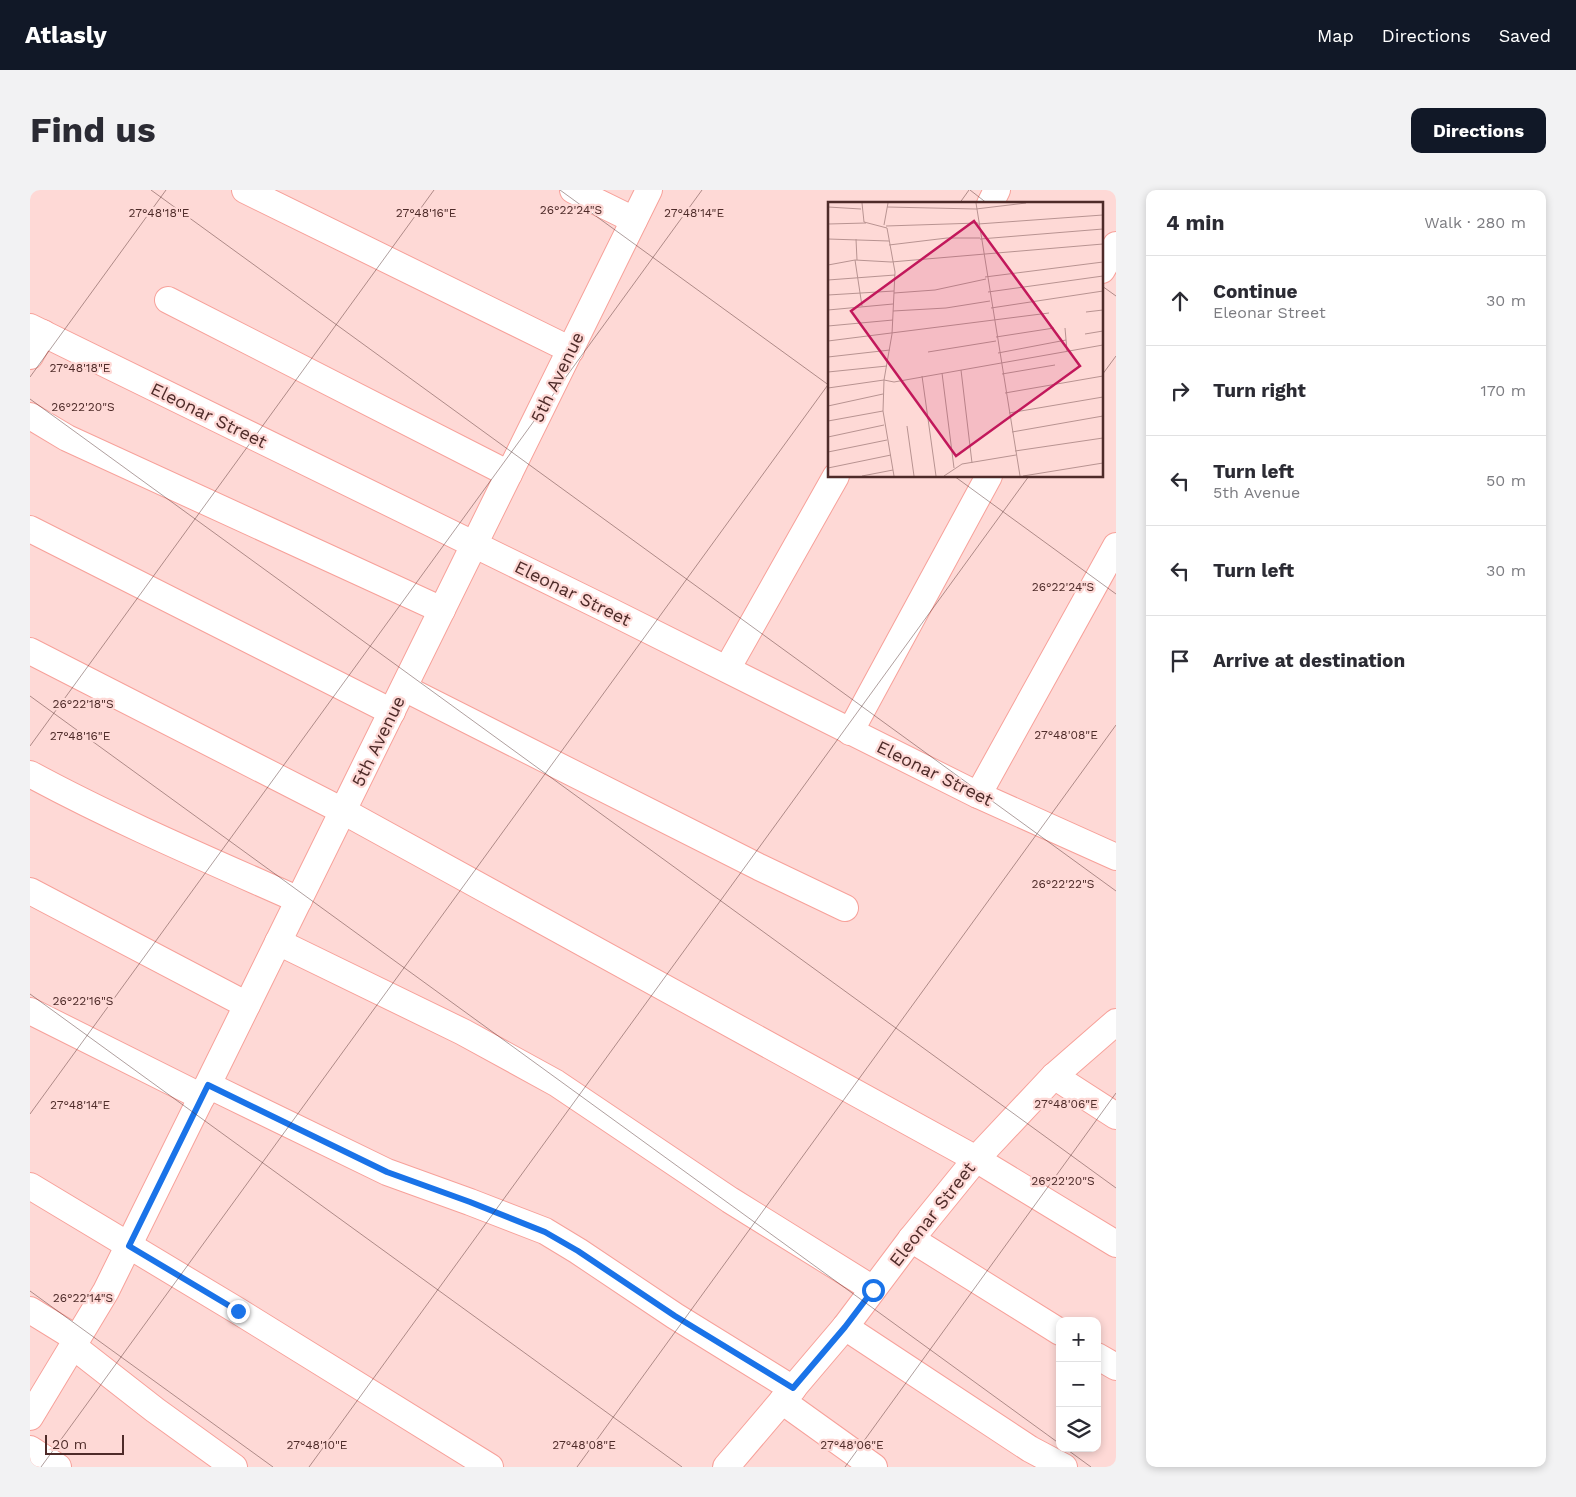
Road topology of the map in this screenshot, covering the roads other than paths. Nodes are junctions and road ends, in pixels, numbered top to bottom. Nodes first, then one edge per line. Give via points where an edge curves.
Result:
1 (245, 190) edge
2 (573, 190) edge
3 (649, 190) edge
4 (997, 190) edge
5 (991, 202) edge
6 (634, 220) junction
7 (1116, 245) edge
8 (1104, 266) edge
9 (168, 300) dead end
10 (37, 330) edge
11 (571, 350) junction
12 (30, 356) edge
13 (30, 416) edge
14 (509, 474) junction
15 (835, 478) edge
16 (988, 478) edge
17 (30, 529) edge
18 (474, 545) junction
19 (1116, 546) edge
20 (442, 610) junction
21 (30, 650) edge
22 (727, 669) junction
23 (404, 688) junction
24 (392, 712) junction
25 (850, 732) junction
26 (30, 774) edge
27 (978, 795) junction
28 (343, 811) junction
29 (1116, 857) edge
30 (30, 890) edge
31 (299, 900) junction
32 (845, 908) dead end
33 (278, 942) junction
34 (247, 1005) junction
35 (30, 1011) edge
36 (1116, 1022) edge
37 (1054, 1076) junction
38 (205, 1091) junction
39 (1116, 1116) edge
40 (976, 1159) junction
41 (30, 1186) edge
42 (911, 1239) junction
43 (1116, 1244) edge
44 (129, 1246) junction
45 (873, 1290) junction
46 (30, 1310) edge
47 (845, 1327) junction
48 (1056, 1330) edge
49 (75, 1342) junction
50 (1101, 1358) edge
51 (1116, 1367) edge
52 (788, 1395) junction
53 (30, 1417) edge
54 (30, 1449) edge
55 (1025, 1458) edge
56 (58, 1467) edge
57 (234, 1467) edge
58 (490, 1467) edge
59 (726, 1467) edge
60 (874, 1467) edge
61 (1064, 1467) edge

1 - 11 street
2 - 6 street
3 - 6 street, 5th Avenue
4 - 5 street
6 - 11 street, 5th Avenue
7 - 8 street
9 - 14 street
10 - 12 street
10 - 18 street, Eleonar Street
11 - 14 street, 5th Avenue
13 - 20 street via 67,438
14 - 18 street, 5th Avenue
15 - 22 street
16 - 25 street
17 - 24 street
18 - 20 street, 5th Avenue
18 - 22 street, Eleonar Street
19 - 27 street
20 - 23 street, 5th Avenue
21 - 28 street
22 - 25 street, Eleonar Street
23 - 24 street, 5th Avenue
23 - 32 street
24 - 28 street, 5th Avenue
25 - 27 street, Eleonar Street
26 - 31 street via 138,828
27 - 29 street, Eleonar Street
28 - 31 street, 5th Avenue
28 - 40 street
30 - 34 street
31 - 33 street, 5th Avenue
33 - 34 street, 5th Avenue
33 - 45 street via 463,1032 556,1083 730,1200
34 - 38 street, 5th Avenue
35 - 38 street
36 - 37 street, Eleonar Street
37 - 39 street
37 - 40 street, Eleonar Street
38 - 44 street, 5th Avenue
38 - 52 street via 387,1172 545,1232 675,1316
40 - 42 street, Eleonar Street
40 - 43 street
41 - 44 street
42 - 45 street, Eleonar Street
42 - 48 street
44 - 49 street, 5th Avenue
44 - 58 street
45 - 47 street, Eleonar Street
46 - 49 street
47 - 52 street, Eleonar Street
47 - 55 street
49 - 53 street, 5th Avenue
49 - 57 street via 154,1410
50 - 51 street
52 - 59 street, Eleonar Street
52 - 60 street
54 - 56 street
55 - 61 street

